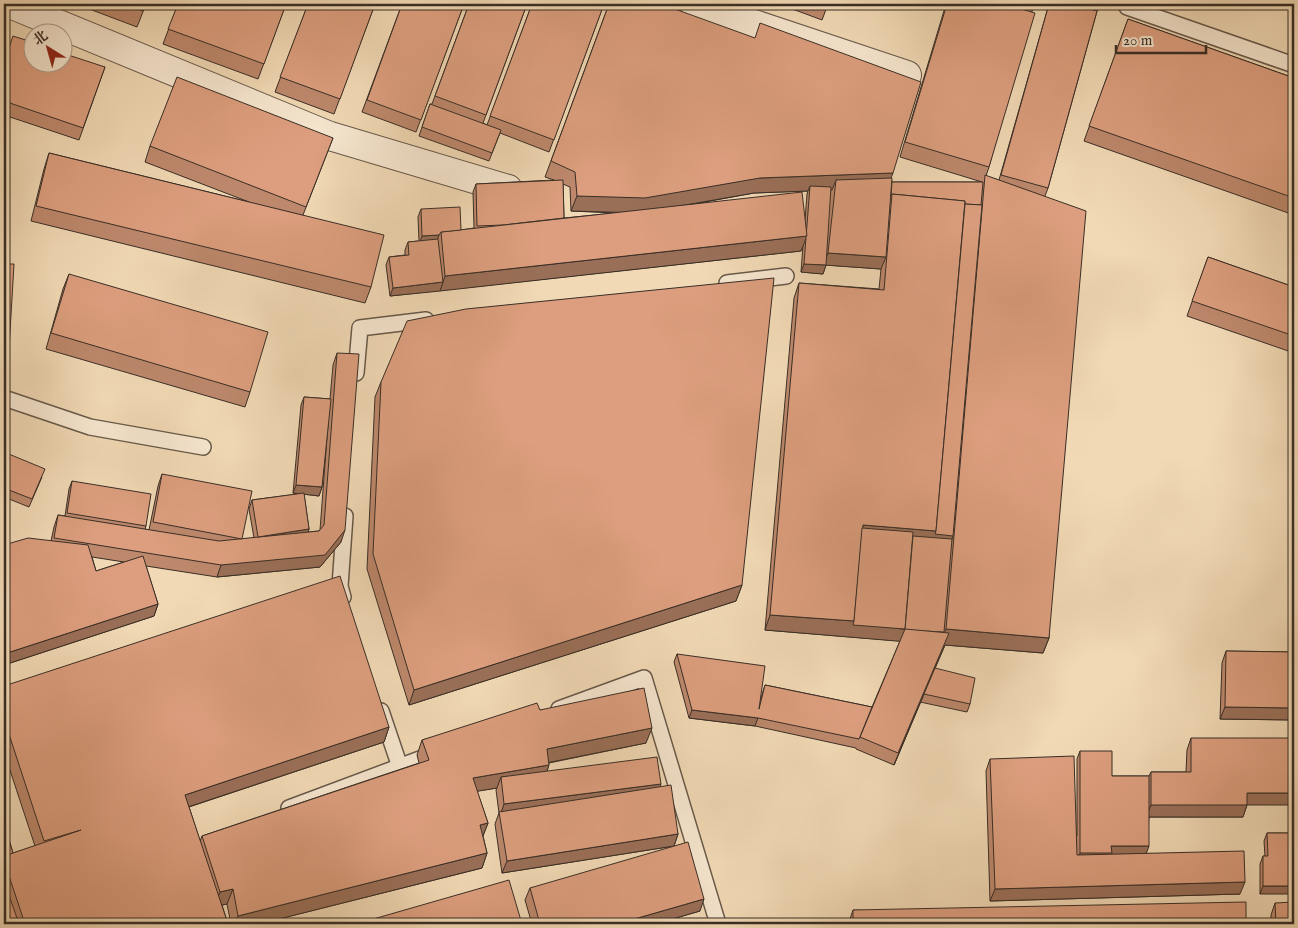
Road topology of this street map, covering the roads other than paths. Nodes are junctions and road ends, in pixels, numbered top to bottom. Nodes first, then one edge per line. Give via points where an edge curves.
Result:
1 (10, 4) edge
2 (694, 4) edge
3 (1127, 7) dead end
4 (1294, 65) edge
5 (907, 75) edge
6 (508, 189) edge
7 (786, 276) dead end
8 (717, 284) edge
9 (439, 318) edge
10 (355, 388) edge
11 (4, 398) edge
12 (202, 447) dead end
13 (346, 497) edge
14 (349, 613) edge
15 (376, 694) edge
16 (541, 715) edge
17 (447, 750) edge
18 (400, 767) junction
19 (272, 814) edge
20 (718, 924) edge

1 - 6 street via 330,136
2 - 5 street
3 - 4 lane
7 - 8 lane
9 - 10 lane via 360,328
11 - 12 lane via 90,427
13 - 14 lane via 335,588
15 - 18 lane
16 - 20 lane via 644,678
17 - 18 lane
18 - 19 lane

